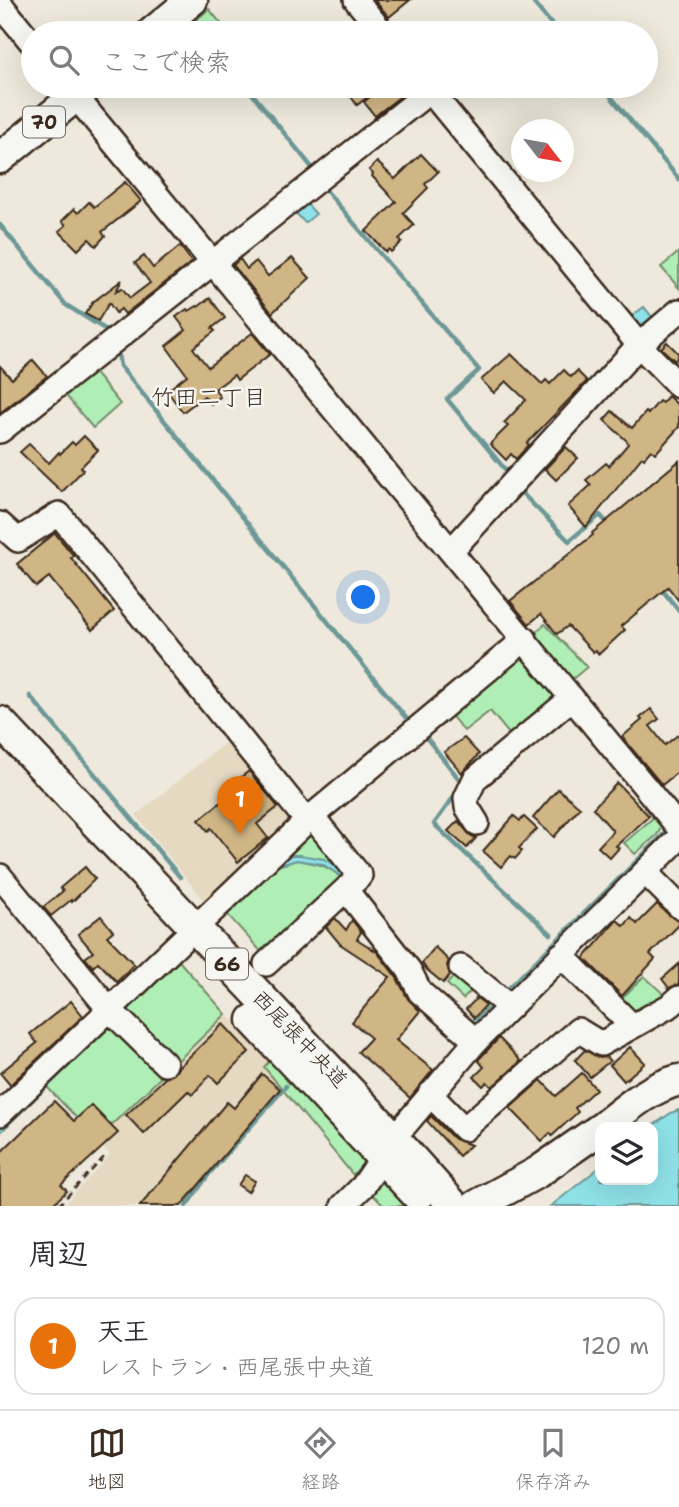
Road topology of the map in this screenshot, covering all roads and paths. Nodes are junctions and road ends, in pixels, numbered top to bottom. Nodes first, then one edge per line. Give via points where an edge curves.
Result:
1 (192, 0) edge
2 (359, 1) edge
3 (0, 4) edge
4 (167, 21) edge
5 (374, 21) edge
6 (21, 29) edge
7 (67, 98) edge
8 (84, 98) edge
9 (416, 98) edge
10 (436, 98) edge
11 (0, 158) edge
12 (213, 264) junction
13 (679, 311) edge
14 (639, 345) junction
15 (679, 386) edge
16 (0, 430) edge
17 (0, 524) edge
18 (450, 551) junction
19 (525, 639) junction
20 (572, 698) junction
21 (0, 722) edge
22 (0, 751) edge
23 (310, 818) junction
24 (477, 823) dead end
25 (679, 828) edge
26 (679, 838) edge
27 (645, 872) junction
28 (0, 876) edge
29 (350, 886) junction
30 (679, 906) edge
31 (186, 935) junction
32 (561, 955) junction
33 (266, 964) dead end
34 (461, 967) dead end
35 (679, 998) edge
36 (504, 1002) junction
37 (113, 1013) junction
38 (632, 1026) junction
39 (476, 1041) junction
40 (165, 1064) dead end
41 (679, 1080) edge
42 (430, 1094) junction
43 (0, 1114) edge
44 (610, 1122) edge
45 (405, 1125) dead end
46 (595, 1133) edge
47 (107, 1154) dead end
48 (374, 1170) dead end
49 (58, 1206) edge
50 (343, 1206) edge
51 (428, 1206) edge
52 (454, 1206) edge
53 (476, 1206) edge

1 - 4 main road
2 - 5 street
3 - 6 street
7 - 11 main road, 70
8 - 12 street
9 - 12 street
10 - 14 street
12 - 16 street
12 - 18 street
13 - 14 street
14 - 15 street
14 - 18 street
17 - 23 street via 18,540 59,514
18 - 19 street
19 - 20 street
19 - 23 street
20 - 24 street via 475,779 466,798
20 - 25 street
21 - 31 main road, 西尾張中央道 / 66
22 - 31 main road, 西尾張中央道 / 66
23 - 29 street via 360,876
23 - 31 street
26 - 27 street
27 - 30 street
27 - 32 street
28 - 37 street
29 - 33 street
29 - 39 street via 420,992
31 - 37 street
31 - 51 main road, 西尾張中央道 / 66
31 - 52 main road, 西尾張中央道 / 66 via 379,1122
32 - 36 street
32 - 38 street
34 - 36 street
35 - 38 street
36 - 39 street
37 - 40 street
37 - 43 street
38 - 42 street via 601,1044 578,1030 464,1129
39 - 42 street
41 - 44 main road via 662,1084
42 - 45 street
46 - 53 main road via 538,1172
47 - 49 path
48 - 50 street

